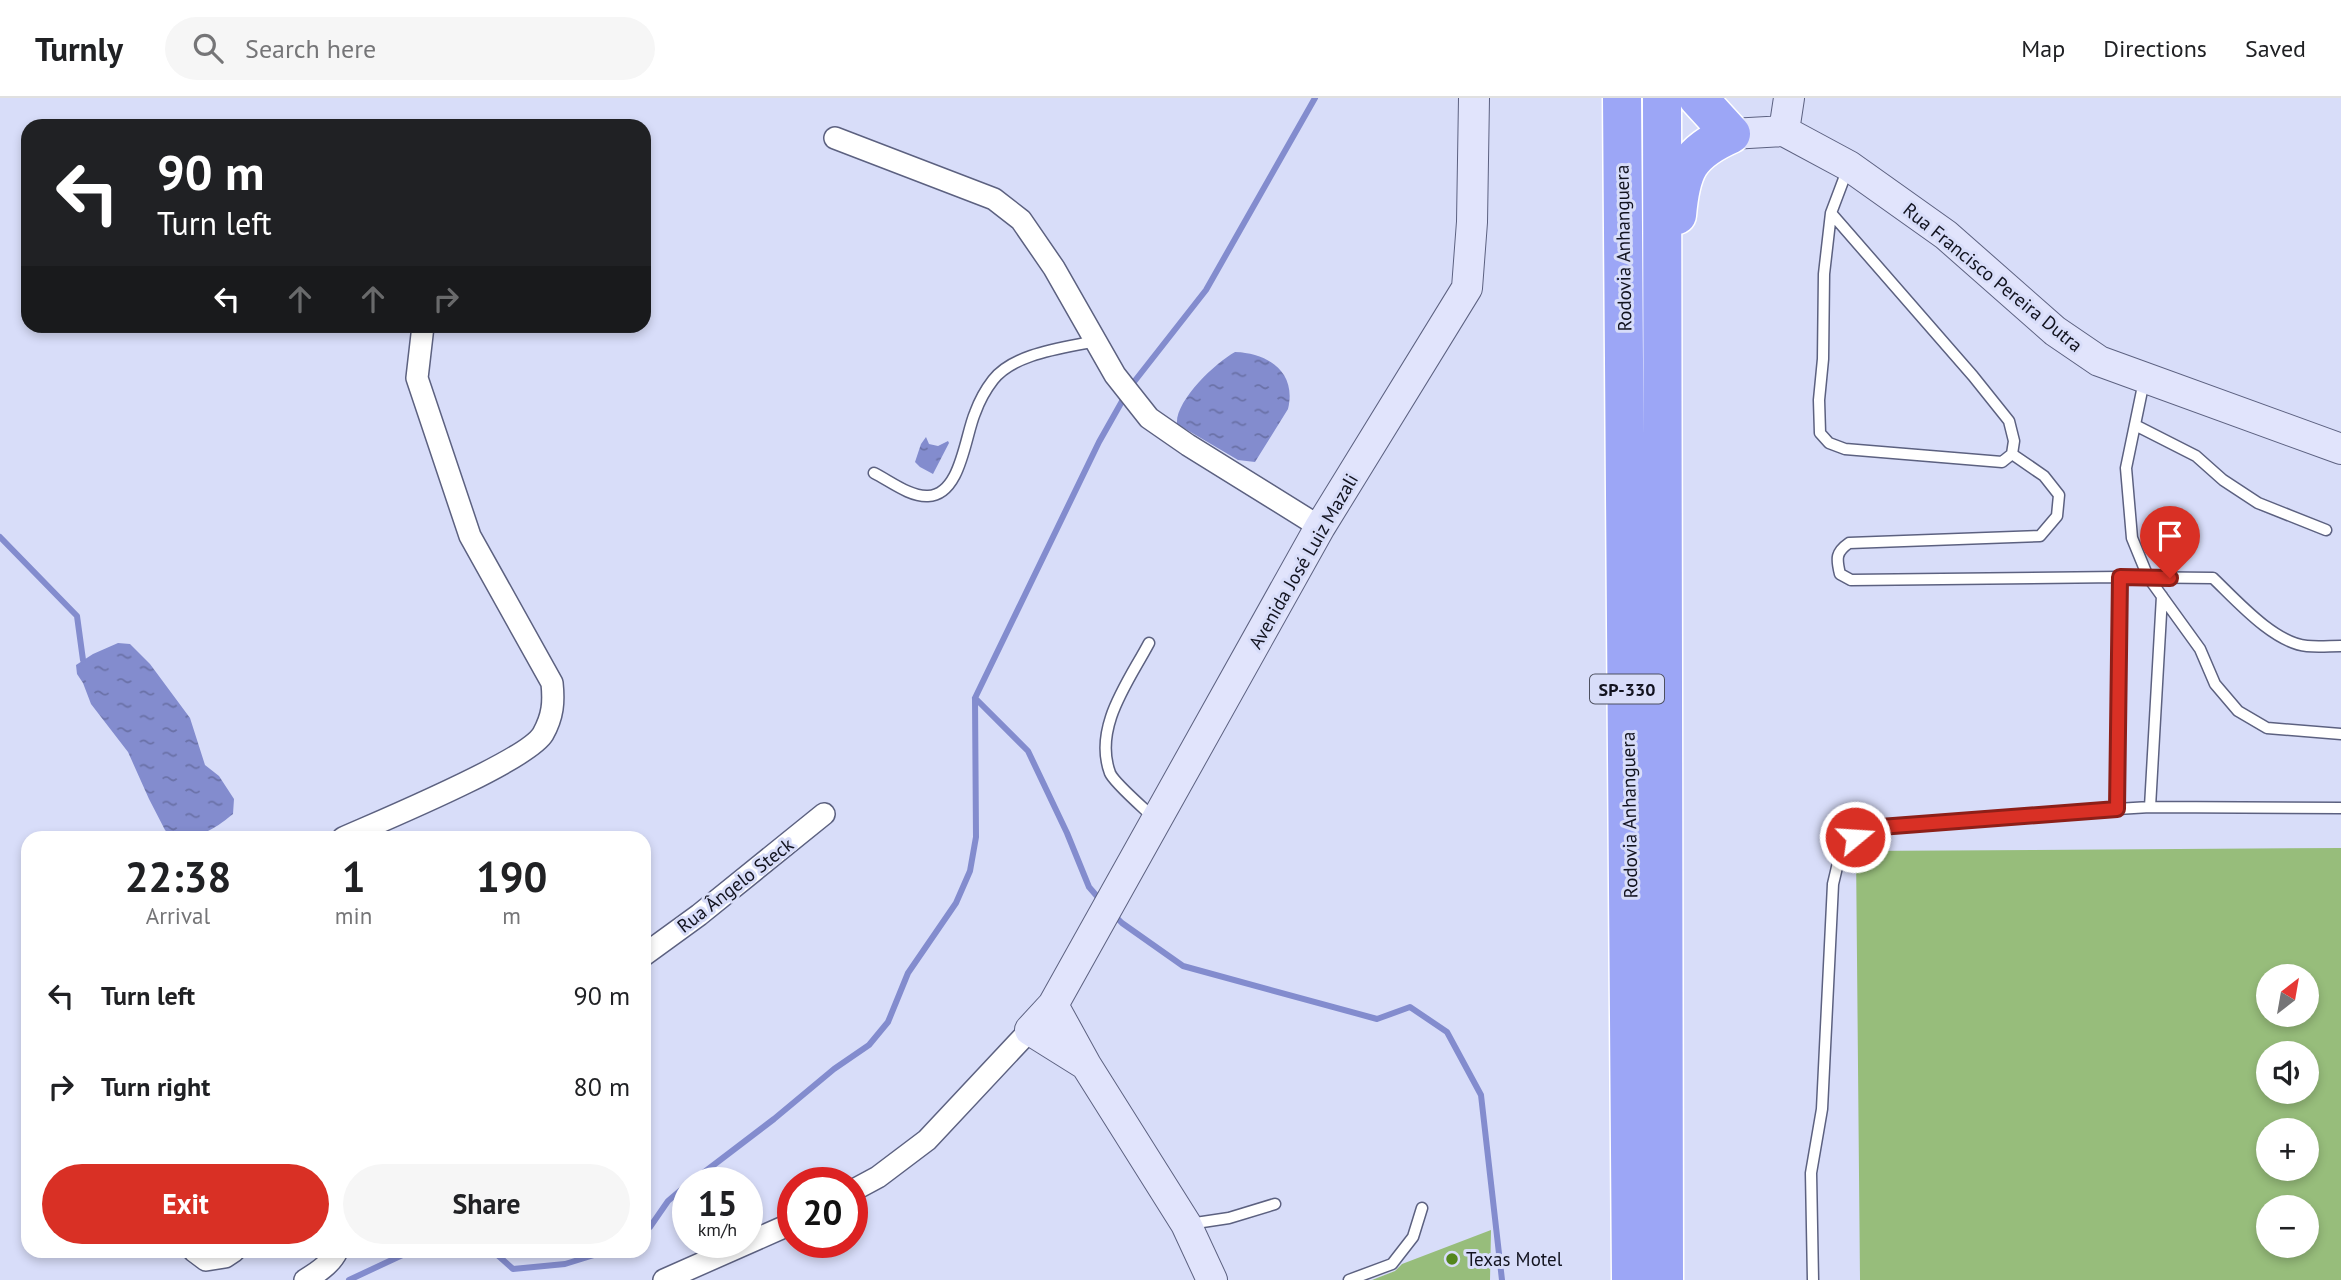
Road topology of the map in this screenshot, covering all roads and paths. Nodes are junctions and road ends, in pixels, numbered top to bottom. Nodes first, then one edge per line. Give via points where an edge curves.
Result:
1 (1474, 98) edge
2 (1622, 98) edge
3 (1662, 98) edge
4 (1698, 98) edge
5 (1789, 98) edge
6 (1784, 131) junction
7 (1731, 134) junction
8 (835, 138) dead end
9 (1849, 166) junction
10 (1832, 213) junction
11 (422, 333) edge
12 (1096, 341) junction
13 (1663, 345) junction
14 (2145, 378) junction
15 (2136, 425) junction
16 (2341, 449) edge
17 (2012, 454) junction
18 (874, 473) dead end
19 (1320, 527) junction
20 (2326, 530) dead end
21 (2120, 577) junction
22 (2148, 577) junction
23 (2162, 596) junction
24 (1149, 643) dead end
25 (2341, 646) edge
26 (2341, 734) edge
27 (2150, 807) junction
28 (2341, 808) edge
29 (2117, 809) junction
30 (824, 814) dead end
31 (1157, 821) junction
32 (358, 831) edge
33 (651, 950) edge
34 (1053, 1004) junction
35 (1030, 1030) junction
36 (1086, 1065) junction
37 (868, 1182) edge
38 (1275, 1204) dead end
39 (1422, 1208) dead end
40 (1186, 1224) junction
41 (777, 1230) edge
42 (334, 1258) edge
43 (305, 1280) edge
44 (664, 1280) edge
45 (1212, 1280) edge
46 (1349, 1280) edge
47 (1631, 1280) edge
48 (1664, 1280) edge
49 (1813, 1280) edge

1 - 19 main road, Avenida José Luiz Mazali via 1467,288
2 - 47 highway, Rodovia Anhanguera / SP-330
3 - 13 highway, Rodovia Anhanguera / SP-330
4 - 7 highway
5 - 6 main road
6 - 7 main road
6 - 9 main road, Rua Francisco Pereira Dutra
7 - 13 highway via 1707,145 1680,184
8 - 12 street via 994,199 1021,220
9 - 10 lane
9 - 14 main road, Rua Francisco Pereira Dutra via 1946,235 2055,331 2099,361
10 - 17 lane via 2008,421 2014,441
10 - 17 lane via 1824,274 1820,433 1844,449 2002,462
11 - 32 street via 417,378 470,536 552,682 554,705 542,736 509,761
12 - 18 lane via 1042,352 1018,361 993,379 975,413 956,475 942,491 929,497 912,493
12 - 19 street via 1115,375 1149,418
13 - 48 highway, Rodovia Anhanguera / SP-330
14 - 15 lane
14 - 16 main road, Rua Francisco Pereira Dutra
15 - 20 lane via 2196,456 2258,503
15 - 22 lane via 2126,468 2132,538
17 - 21 lane via 2044,476 2059,495 2057,516 2040,536 1849,542 1836,560 1840,574 1851,580
19 - 31 main road, Avenida José Luiz Mazali
21 - 22 lane
21 - 29 lane
22 - 23 lane
22 - 25 lane via 2213,578 2257,620 2284,638 2305,646
23 - 26 lane via 2200,649 2215,684 2238,711 2267,728
23 - 27 lane
24 - 31 lane via 1104,738 1110,775
27 - 28 lane
27 - 29 lane
29 - 49 lane via 1867,828 1842,846 1833,884 1822,1109 1811,1173
30 - 33 street, Rua Ângelo Steck
31 - 34 main road, Avenida José Luiz Mazali
34 - 35 main road, Avenida José Luiz Mazali
34 - 36 main road
35 - 36 main road
35 - 37 street via 927,1140
36 - 40 main road
38 - 40 lane via 1229,1218
39 - 46 lane via 1413,1237 1392,1264
40 - 45 main road
41 - 44 street
42 - 43 street

